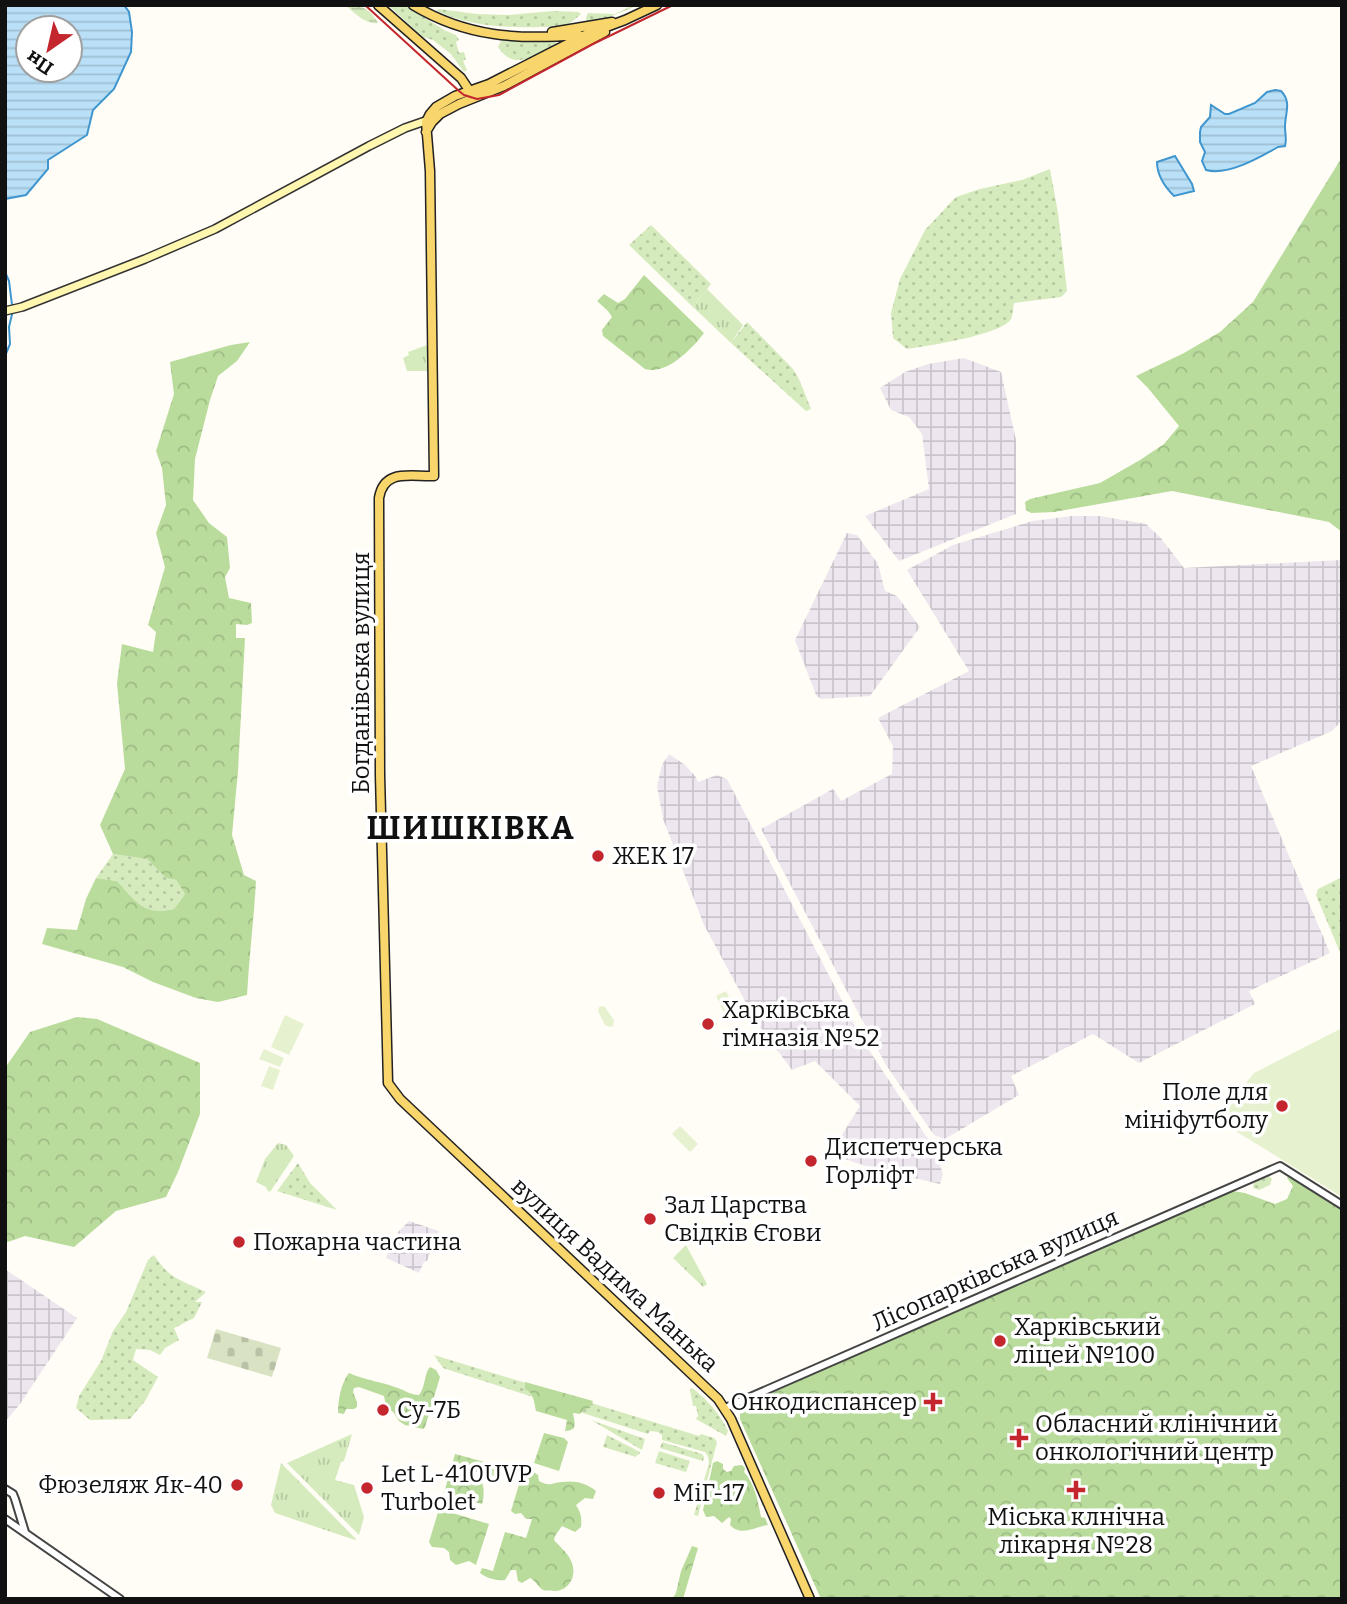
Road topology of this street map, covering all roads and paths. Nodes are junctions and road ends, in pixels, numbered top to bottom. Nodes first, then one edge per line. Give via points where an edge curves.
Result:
1 (413, 5) edge
2 (657, 5) edge
3 (379, 6) edge
4 (625, 20) junction
5 (610, 29) junction
6 (585, 35) junction
7 (516, 36) junction
8 (555, 37) junction
9 (560, 50) junction
10 (472, 95) junction
11 (431, 119) junction
12 (7, 311) edge
13 (388, 1083) joint
14 (1342, 1205) edge
15 (725, 1408) junction
16 (5, 1489) edge
17 (5, 1519) edge
18 (26, 1534) junction
19 (120, 1599) edge
20 (810, 1599) edge

1 - 7 main road via 463,29
2 - 4 main road
3 - 10 main road via 461,78
4 - 5 main road
4 - 6 main road
4 - 7 main road
5 - 6 main road
5 - 9 main road
6 - 8 main road
6 - 9 main road
7 - 8 main road
8 - 9 main road
9 - 10 main road via 504,86
10 - 11 main road
11 - 12 main road via 369,146 215,229
11 - 13 main road, Богданівська вулиця via 426,132 434,476 392,477 383,484 379,498
13 - 15 main road, вулиця Вадима Манька
14 - 15 street, Лісопарківська вулиця via 1280,1166
15 - 20 main road, вулиця Вадима Манька
16 - 18 street via 16,1499
17 - 18 street
18 - 19 street

